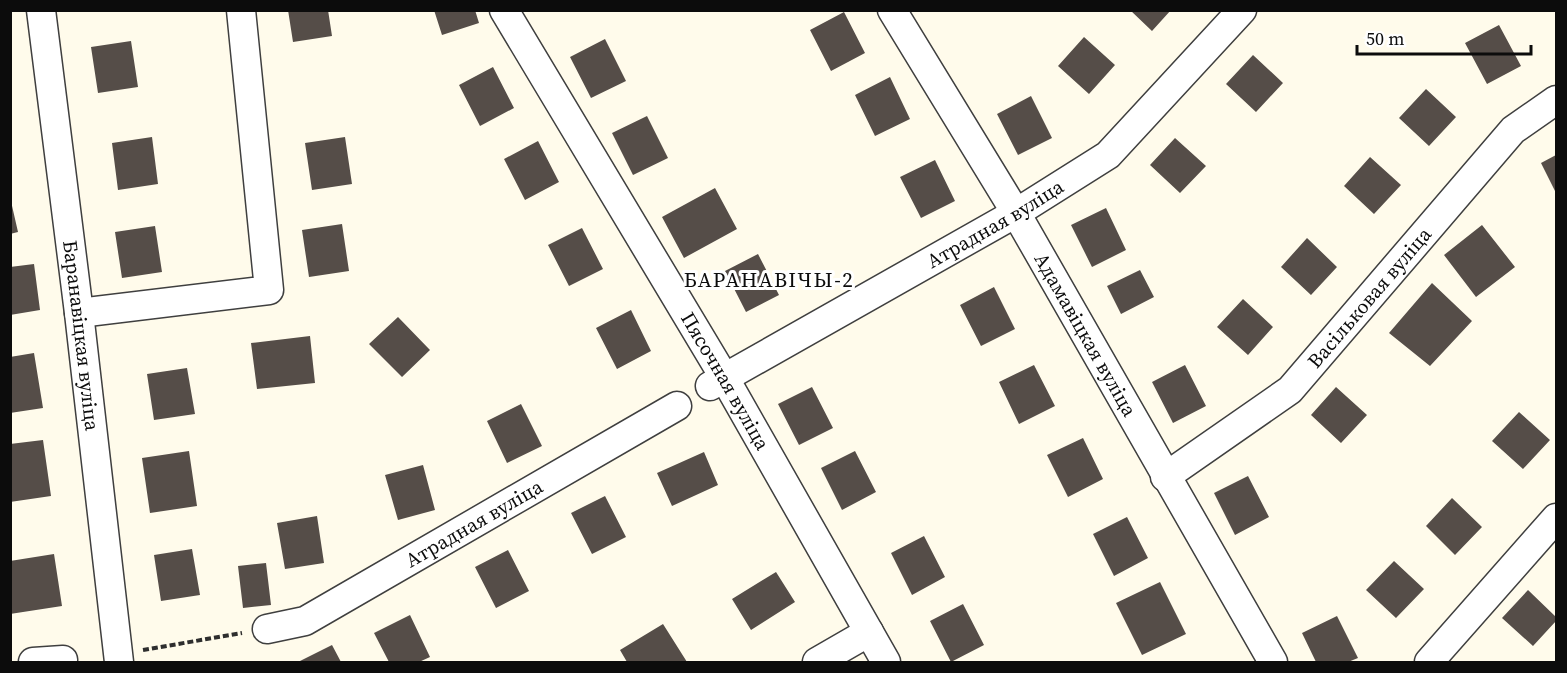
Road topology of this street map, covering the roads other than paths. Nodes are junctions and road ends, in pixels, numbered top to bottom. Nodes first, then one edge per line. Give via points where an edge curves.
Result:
1 (41, 10) edge
2 (240, 10) edge
3 (504, 10) edge
4 (892, 10) edge
5 (1242, 10) edge
6 (1557, 100) edge
7 (1016, 213) junction
8 (79, 313) junction
9 (717, 382) junction
10 (677, 406) dead end
11 (1165, 477) junction
12 (1557, 518) edge
13 (267, 629) road end
14 (869, 632) junction
15 (119, 659) edge
16 (63, 660) dead end
17 (33, 663) edge
18 (818, 663) edge
19 (886, 663) edge
20 (1273, 663) edge
21 (1429, 663) edge

1 - 8 street, Баранавіцкая вуліца
2 - 8 street via 269,290
3 - 9 street, Пясочная вуліца
4 - 7 street, Адамавіцкая вуліца
5 - 7 street, Атрадная вуліца via 1108,155
6 - 11 street, Васільковая вуліца via 1513,130 1290,390
7 - 9 street, Атрадная вуліца
7 - 11 street, Адамавіцкая вуліца
8 - 15 street, Баранавіцкая вуліца
9 - 14 street, Пясочная вуліца
10 - 13 street, Атрадная вуліца via 304,621
11 - 20 street, Адамавіцкая вуліца
12 - 21 street
14 - 18 street
14 - 19 street, Пясочная вуліца
16 - 17 street

